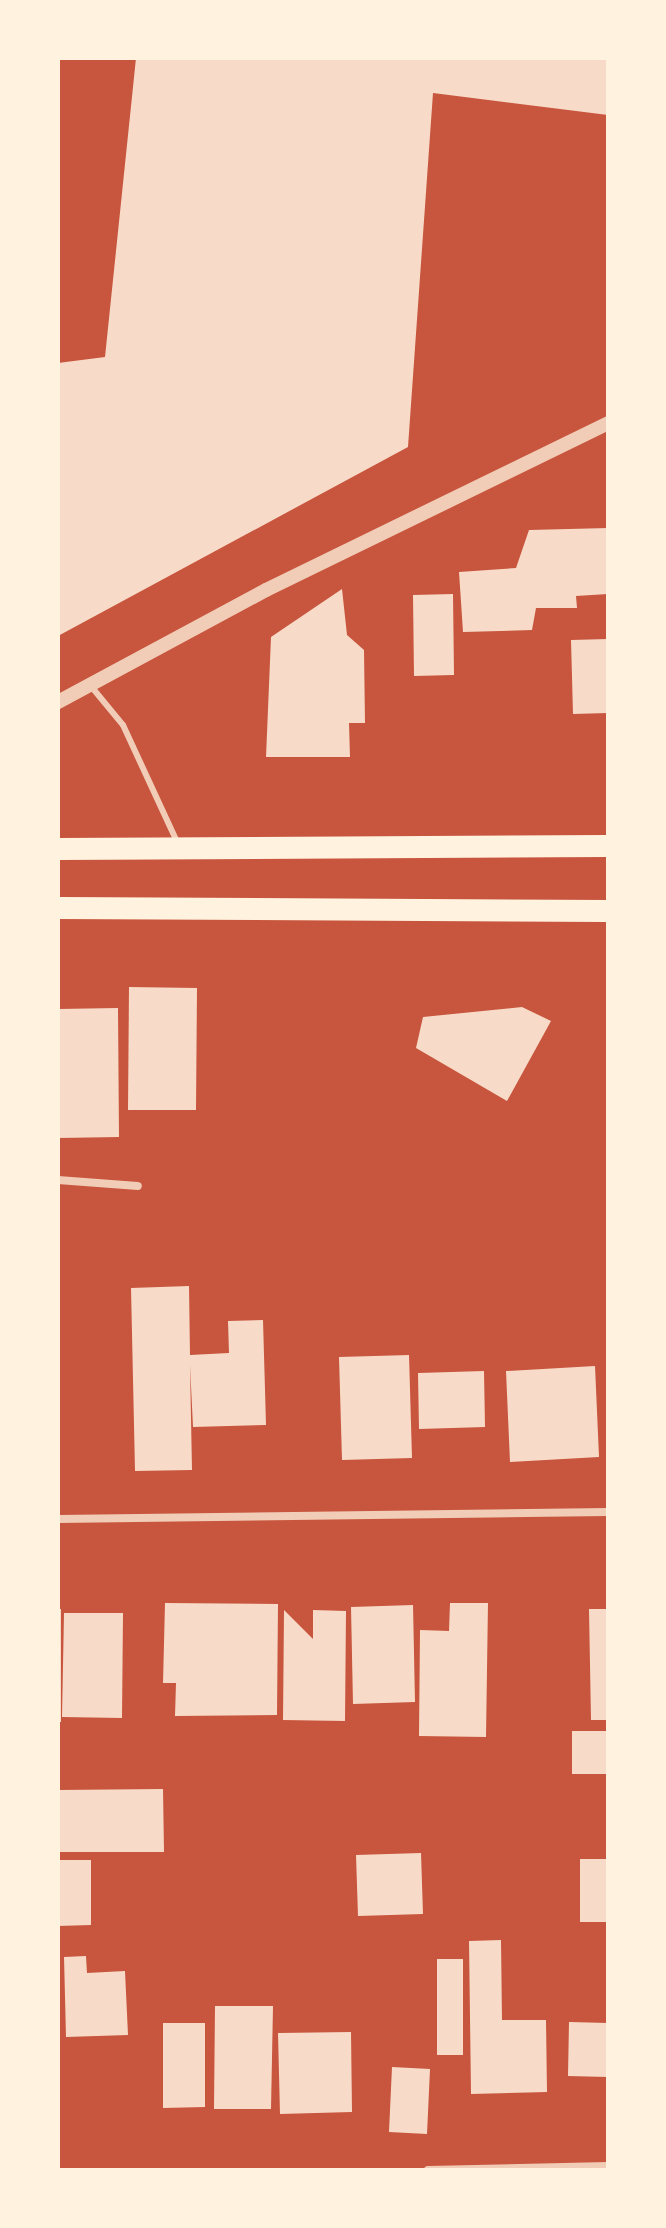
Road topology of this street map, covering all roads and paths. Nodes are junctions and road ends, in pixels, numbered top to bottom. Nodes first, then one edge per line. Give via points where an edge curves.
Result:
1 (608, 423) edge
2 (90, 685) junction
3 (58, 702) edge
4 (179, 846) junction
5 (608, 846) edge
6 (58, 849) edge
7 (58, 908) edge
8 (608, 911) edge
9 (58, 1180) edge
10 (138, 1186) dead end
11 (608, 1512) edge
12 (58, 1519) edge
13 (608, 2166) edge
14 (428, 2170) edge

1 - 2 street via 266,590
2 - 3 street
2 - 4 lane via 123,725
4 - 5 highway
4 - 6 highway
7 - 8 highway
9 - 10 street
11 - 12 street
13 - 14 street

